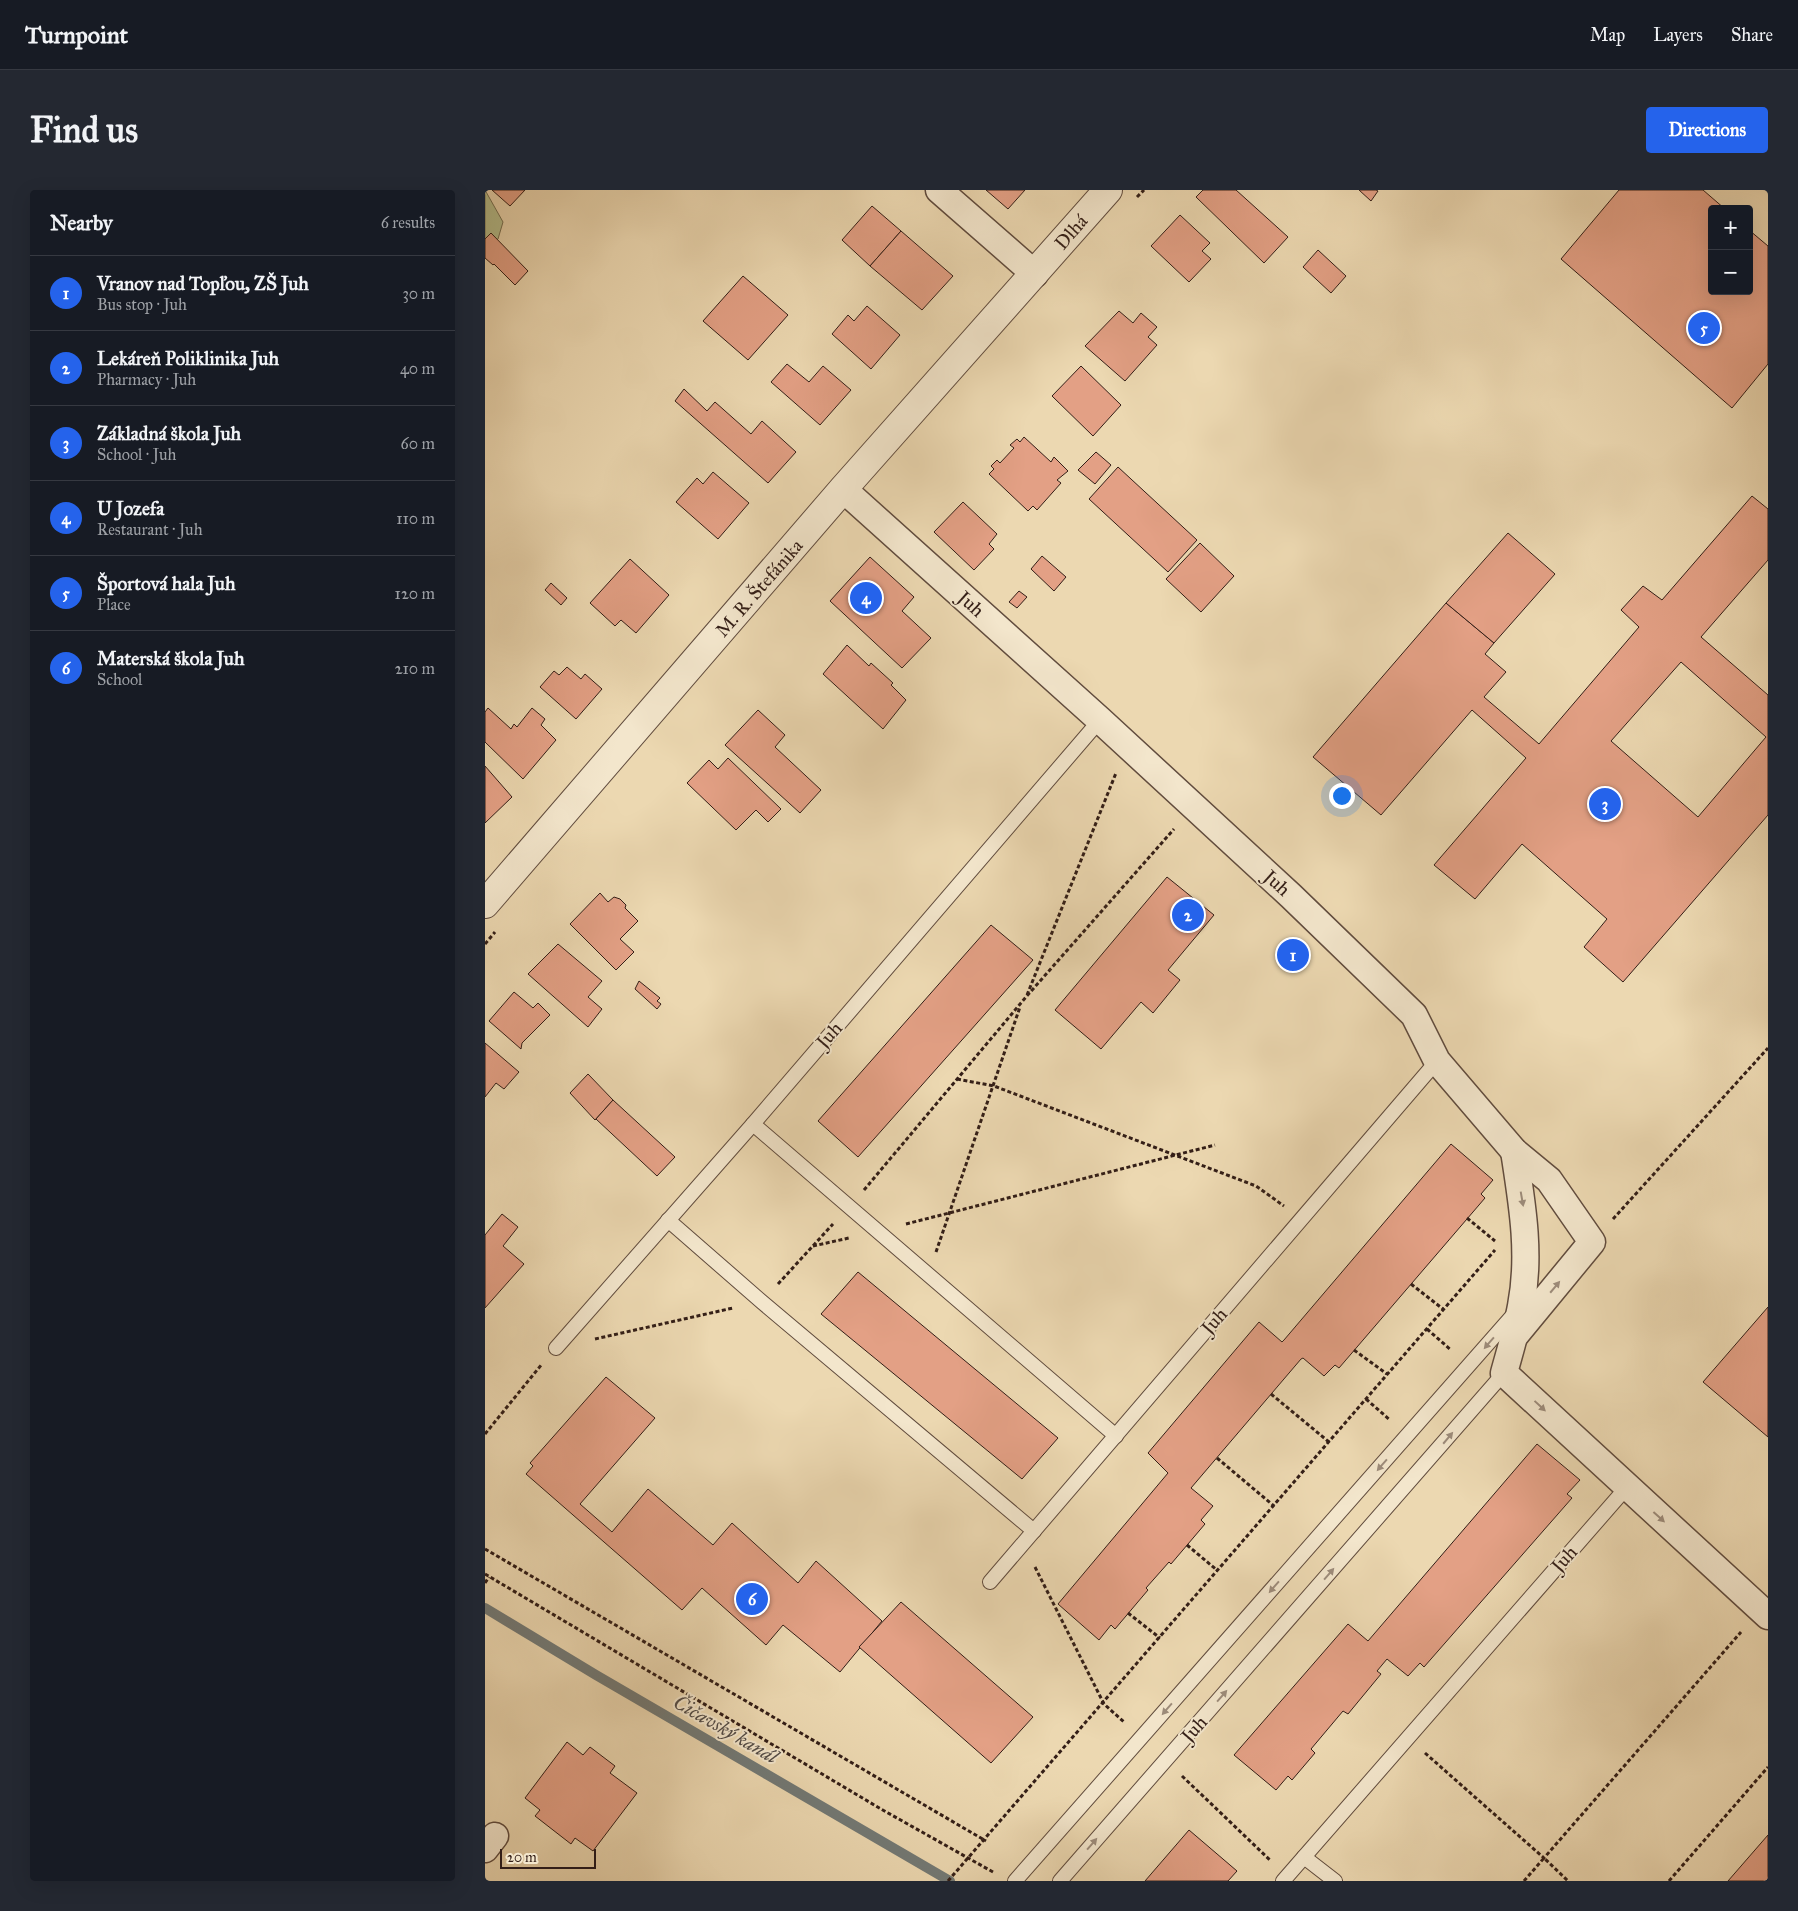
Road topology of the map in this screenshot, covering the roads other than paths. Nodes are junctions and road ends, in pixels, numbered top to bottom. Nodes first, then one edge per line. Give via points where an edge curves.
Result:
1 (939, 190) edge
2 (1107, 190) edge
3 (1035, 274) junction
4 (843, 489) junction
5 (1100, 720) junction
6 (485, 904) edge
7 (1437, 1061) junction
8 (753, 1124) junction
9 (1513, 1151) junction
10 (668, 1220) junction
11 (1521, 1306) junction
12 (1513, 1338) junction
13 (556, 1348) road end
14 (1504, 1373) junction
15 (1116, 1436) junction
16 (1627, 1488) junction
17 (1034, 1531) junction
18 (990, 1582) dead end
19 (1765, 1612) edge
20 (1304, 1857) junction
21 (1015, 1881) edge
22 (1060, 1881) edge
23 (1283, 1881) edge
24 (1335, 1881) edge

1 - 3 street
2 - 3 street, Dlhá
3 - 4 street, M. R. Štefánika
4 - 5 street, Juh
4 - 6 street, M. R. Štefánika
5 - 7 street, Juh via 1291,896 1414,1015
5 - 8 lane, Juh
7 - 9 street, Juh
7 - 15 lane, Juh
8 - 10 lane, Juh
8 - 15 lane
9 -> 11 street via 1526,1236
12 -> 9 street, Juh via 1592,1242 1549,1180
10 - 13 lane, Juh
10 - 17 lane
11 - 12 street
11 -> 21 lane
12 - 14 street, Juh
14 -> 16 street
22 -> 14 lane, Juh
15 - 17 lane, Juh
16 -> 19 street
16 - 20 lane, Juh
17 - 18 lane, Juh
20 - 23 lane, Juh
20 - 24 lane

